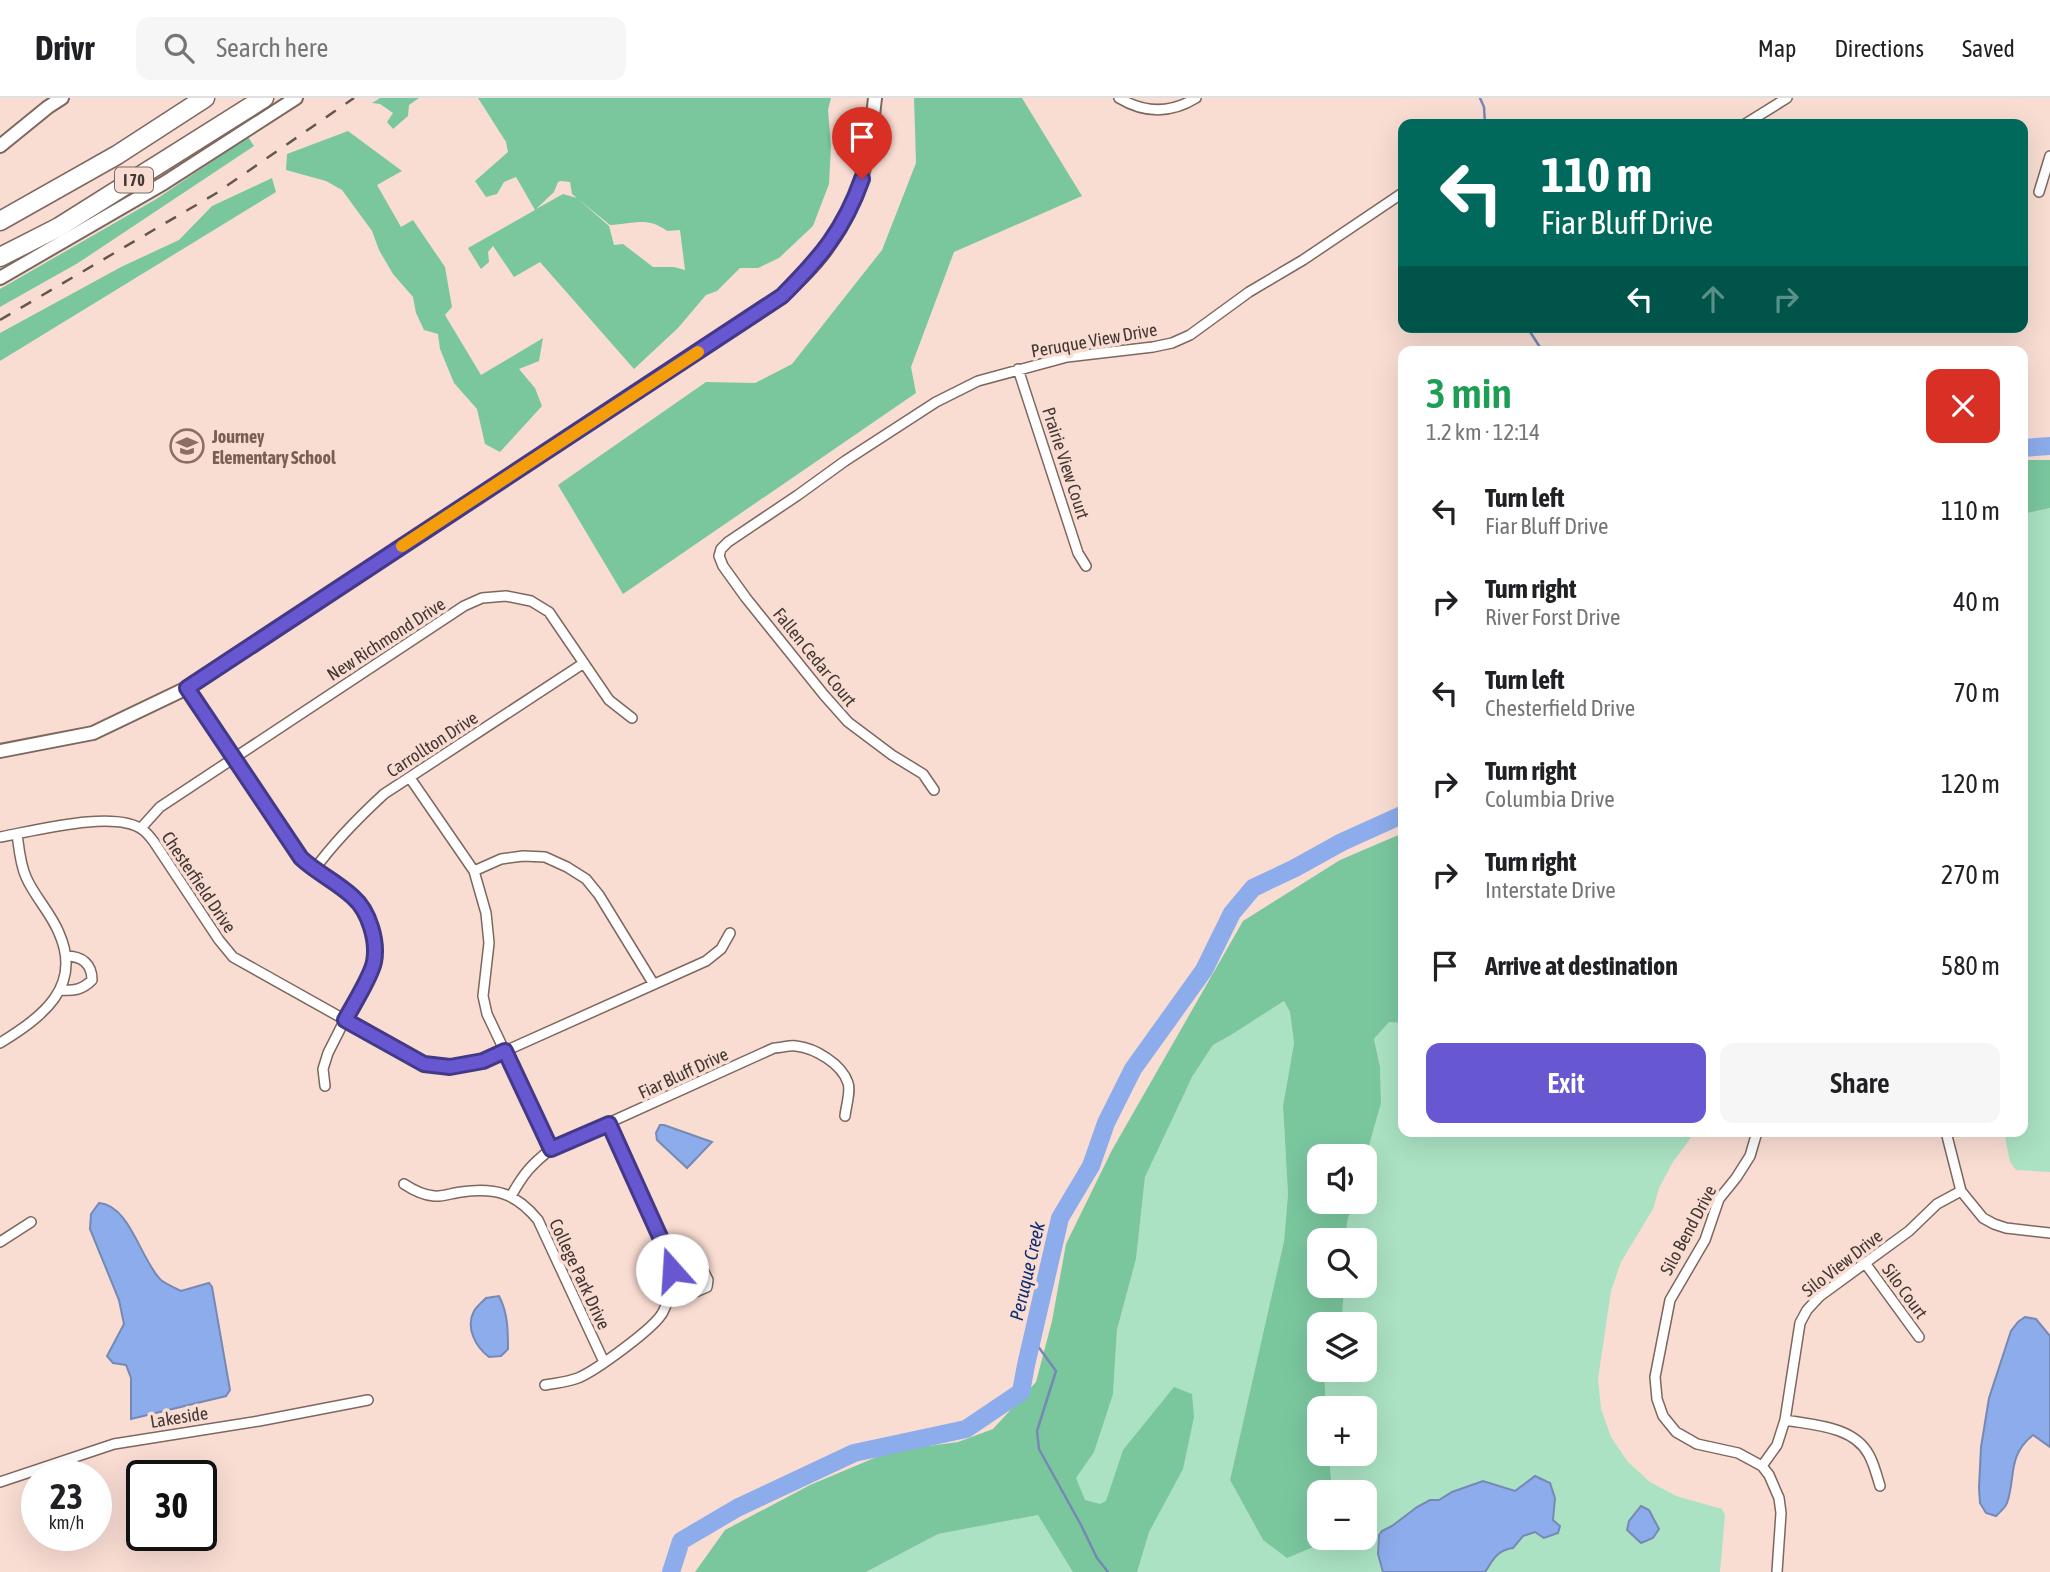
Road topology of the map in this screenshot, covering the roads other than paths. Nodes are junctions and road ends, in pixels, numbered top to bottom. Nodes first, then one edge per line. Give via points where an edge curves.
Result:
1 (62, 98) edge
2 (205, 98) edge
3 (264, 98) edge
4 (296, 98) edge
5 (875, 98) edge
6 (1119, 98) edge
7 (1196, 98) edge
8 (1787, 98) edge
9 (1753, 119) edge
10 (0, 146) edge
11 (2050, 156) edge
12 (2039, 192) dead end
13 (1398, 196) edge
14 (0, 221) edge
15 (0, 257) edge
16 (0, 278) edge
17 (1018, 369) junction
18 (719, 556) joint
19 (1086, 566) dead end
20 (584, 663) junction
21 (187, 688) junction
22 (632, 718) dead end
23 (0, 751) edge
24 (234, 758) junction
25 (410, 778) junction
26 (934, 790) dead end
27 (141, 828) junction
28 (17, 834) junction
29 (0, 837) edge
30 (314, 870) junction
31 (474, 871) junction
32 (730, 933) dead end
33 (66, 956) junction
34 (653, 983) junction
35 (60, 990) junction
36 (345, 1020) junction
37 (1, 1039) edge
38 (505, 1051) junction
39 (325, 1086) dead end
40 (845, 1116) dead end
41 (609, 1124) junction
42 (1756, 1137) edge
43 (1947, 1137) edge
44 (551, 1149) junction
45 (404, 1184) dead end
46 (1961, 1191) junction
47 (511, 1196) junction
48 (32, 1222) dead end
49 (2050, 1233) edge
50 (0, 1242) edge
51 (1865, 1263) junction
52 (672, 1270) junction
53 (669, 1297) junction
54 (1919, 1337) dead end
55 (604, 1362) junction
56 (545, 1385) dead end
57 (368, 1400) dead end
58 (1785, 1420) junction
59 (1762, 1466) junction
60 (0, 1482) edge
61 (1881, 1486) dead end
62 (1777, 1572) edge

1 - 10 main road
2 - 14 highway, I 70 via 117,155
3 - 15 highway, I 70 via 59,227
4 - 16 main road via 164,183
5 - 21 main road via 866,165 851,206 816,262 782,296
6 - 7 street via 1140,108 1163,110
8 - 9 street
11 - 12 street
13 - 17 street, Peruque View Drive via 1190,335 1172,343 1067,357
17 - 18 street, Peruque View Drive via 978,381 914,415 728,542
17 - 19 street, Prairie View Court
18 - 26 street, Fallen Cedar Court via 746,598 848,722 923,774
20 - 22 street, New Richmond Drive via 609,700
20 - 24 street, New Richmond Drive via 549,612 531,601 482,598
20 - 25 street, Carrollton Drive
21 - 23 main road via 93,733
21 - 24 street
24 - 27 street, New Richmond Drive via 160,807
24 - 30 street via 301,858
25 - 30 street, Carrollton Drive via 359,817
25 - 31 street
27 - 28 street, Chesterfield Drive via 97,821
27 - 36 street, Chesterfield Drive via 233,957
28 - 29 street, Chesterfield Drive
28 - 33 street via 26,876 59,932
30 - 36 street via 355,898 374,939 374,962
31 - 34 street via 500,859 523,856 545,857 567,867 599,895
31 - 38 street via 489,943 483,996
32 - 34 street, Chesterfield Drive via 721,949 706,961
33 - 35 street via 66,977
33 - 35 street via 88,964 92,980 73,991
34 - 38 street, Chesterfield Drive
35 - 37 street via 41,1014
36 - 38 street, Chesterfield Drive via 424,1064 450,1067
36 - 39 street via 323,1069
38 - 44 street
40 - 41 street, Fiar Bluff Drive via 849,1085 841,1071 814,1051 795,1046 774,1048
41 - 44 street, Fiar Bluff Drive
41 - 52 street
42 - 59 street, Silo Bend Drive via 1750,1156 1719,1199 1705,1240 1670,1300 1655,1377 1663,1416 1676,1432
43 - 46 street
44 - 47 street, Fiar Bluff Drive via 523,1174
45 - 47 street via 436,1197 479,1190
46 - 49 street via 1983,1218 1994,1224
46 - 51 street, Silo View Drive via 1937,1204
47 - 55 street, College Park Drive via 538,1220
48 - 50 street
51 - 54 street, Silo Court
51 - 58 street, Silo View Drive via 1820,1296 1800,1323
52 - 53 street
52 - 53 street via 704,1272 708,1280 707,1287 687,1296
53 - 55 street via 649,1331
55 - 56 street via 578,1378
57 - 60 street, Lakeside via 114,1444
58 - 59 street, Silo View Drive via 1777,1445
58 - 61 street via 1830,1427 1852,1437 1868,1452
59 - 62 street via 1774,1485 1781,1513

